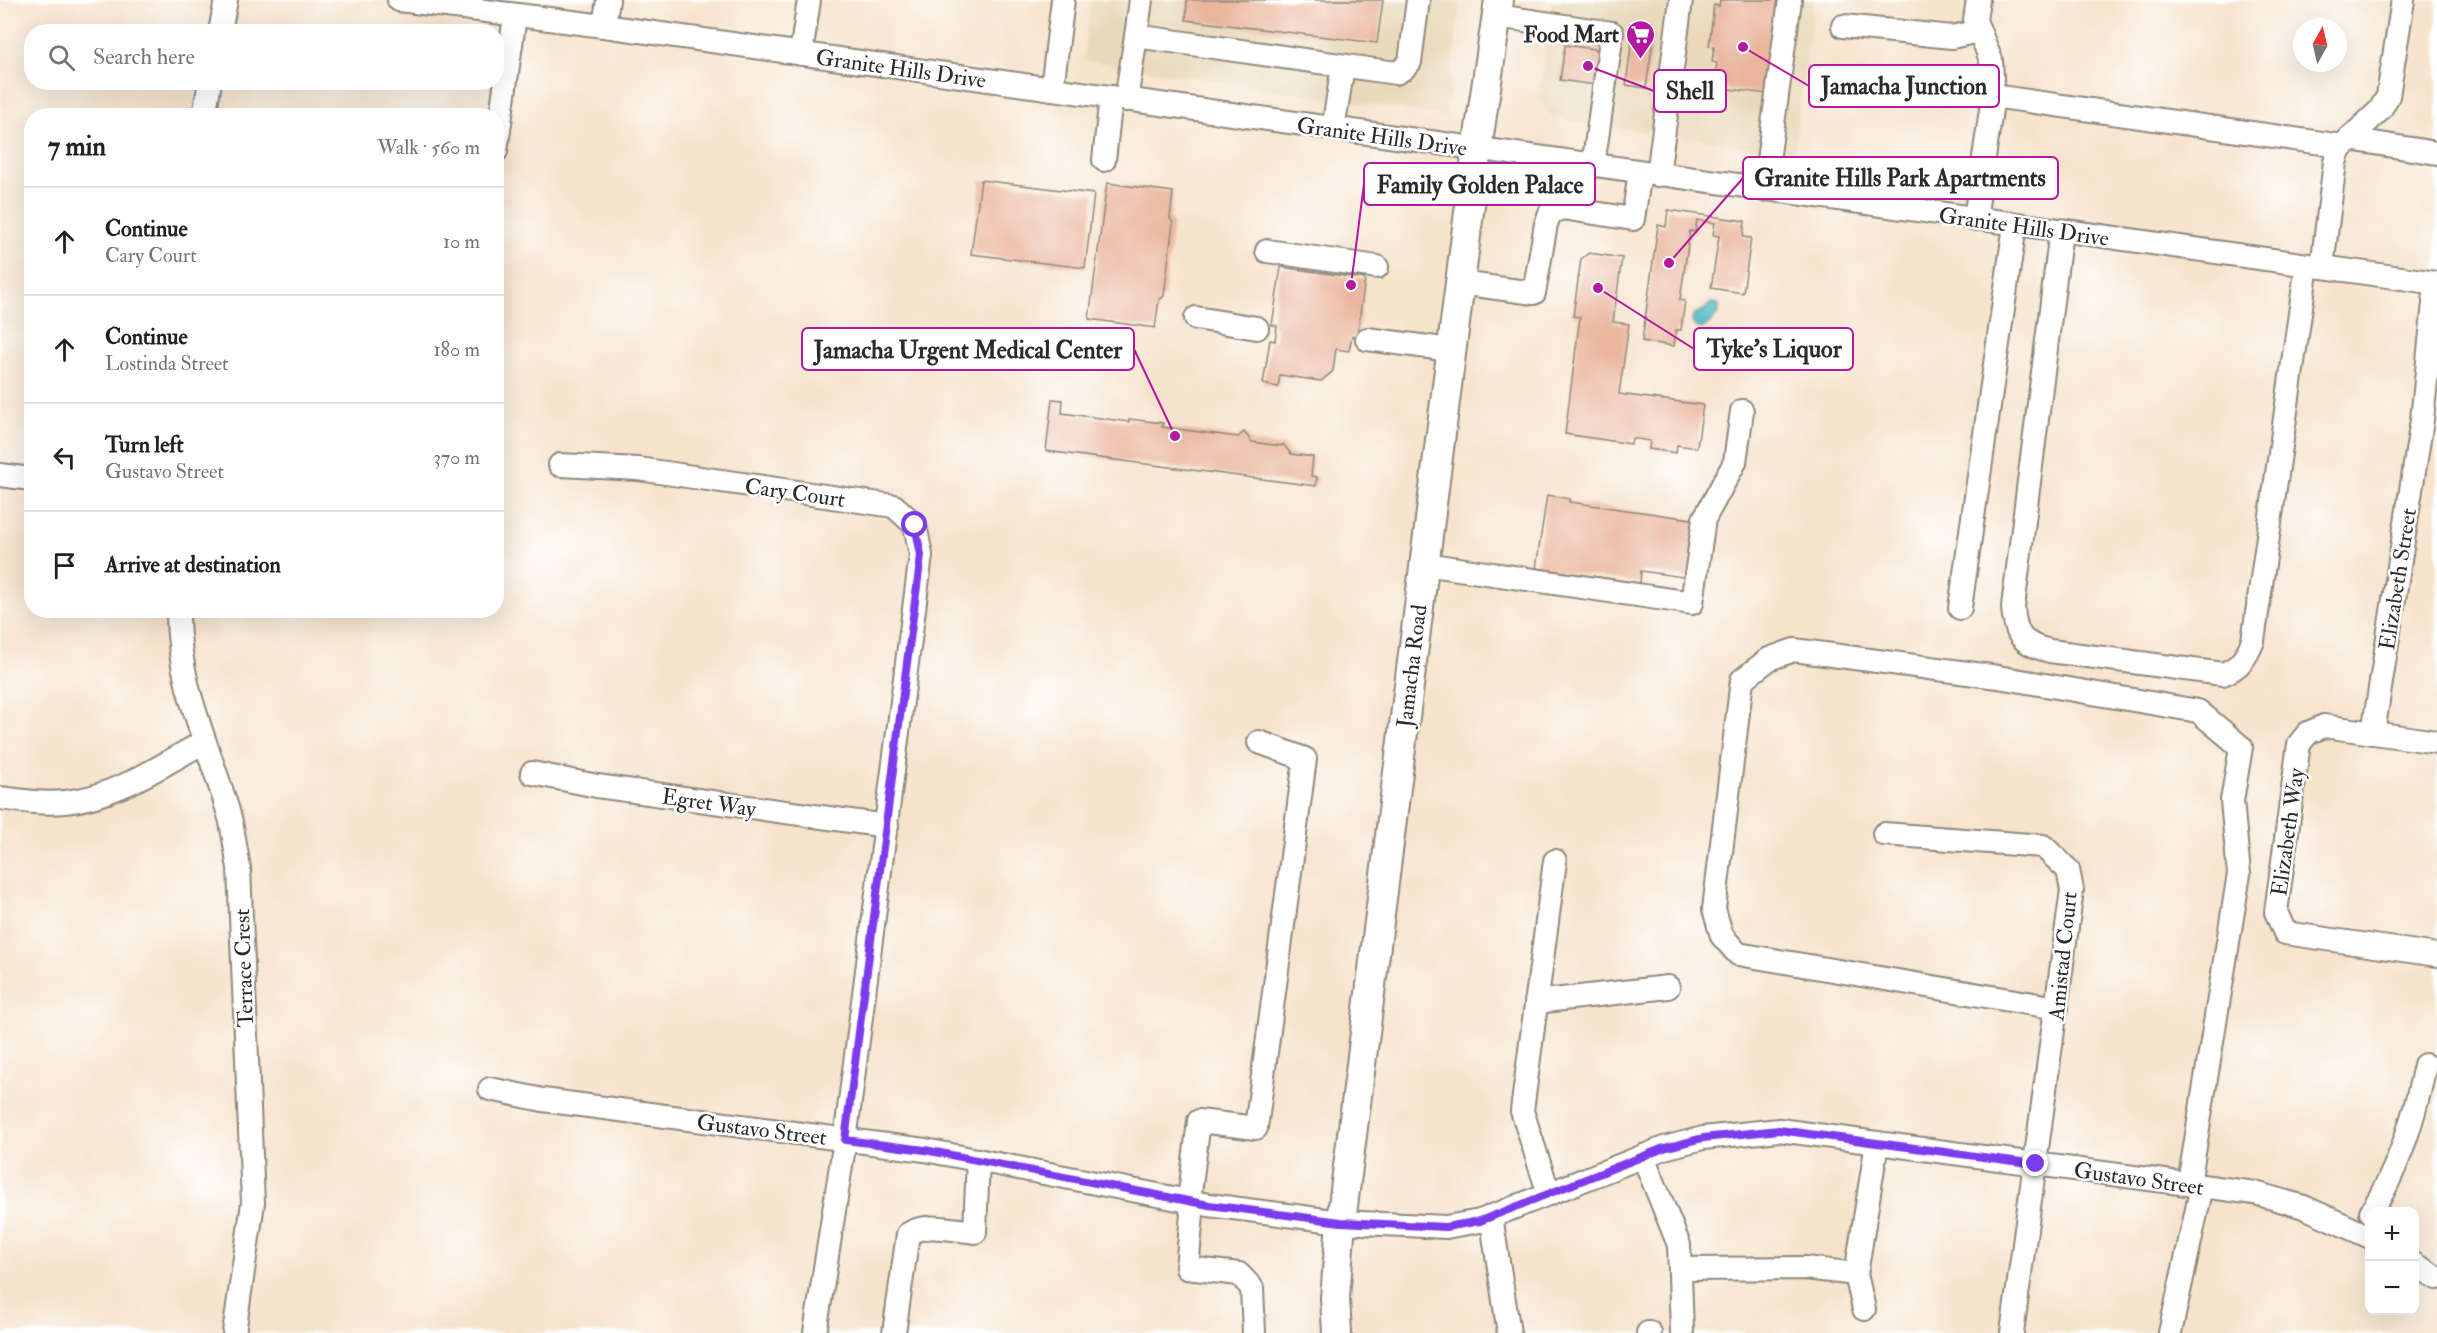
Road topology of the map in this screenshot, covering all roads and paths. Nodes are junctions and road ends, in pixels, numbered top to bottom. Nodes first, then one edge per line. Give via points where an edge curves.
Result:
1 (226, 0) edge
2 (399, 0) edge
3 (608, 0) edge
4 (809, 0) edge
5 (1063, 0) edge
6 (1141, 0) edge
7 (1418, 0) edge
8 (1681, 0) edge
9 (1790, 0) edge
10 (1978, 0) edge
11 (2403, 0) edge
12 (1498, 8) edge
13 (515, 15) junction
14 (222, 24) edge
15 (604, 26) junction
16 (1844, 26) dead end
17 (1977, 31) junction
18 (1136, 36) junction
19 (801, 54) junction
20 (1342, 66) junction
21 (1052, 89) junction
22 (209, 90) edge
23 (1993, 96) junction
24 (1118, 99) junction
25 (205, 108) edge
26 (502, 108) edge
27 (1333, 129) junction
28 (2346, 142) junction
29 (1477, 149) junction
30 (2437, 153) edge
31 (1104, 160) dead end
32 (1593, 166) junction
33 (1649, 173) junction
34 (1764, 190) junction
35 (1975, 219) junction
36 (2015, 225) junction
37 (2061, 231) junction
38 (1267, 251) dead end
39 (2314, 266) junction
40 (1377, 267) dead end
41 (1460, 283) junction
42 (2437, 283) edge
43 (1196, 318) dead end
44 (1257, 328) dead end
45 (1367, 339) dead end
46 (1451, 350) junction
47 (1742, 411) dead end
48 (2429, 421) edge
49 (560, 465) dead end
50 (0, 475) edge
51 (24, 478) edge
52 (1424, 564) junction
53 (1960, 608) dead end
54 (178, 618) edge
55 (2373, 733) junction
56 (2437, 741) edge
57 (204, 742) junction
58 (1259, 742) dead end
59 (532, 773) dead end
60 (0, 798) edge
61 (887, 826) junction
62 (1884, 834) dead end
63 (1555, 861) dead end
64 (2437, 955) edge
65 (1668, 987) dead end
66 (1536, 1002) junction
67 (2057, 1008) junction
68 (2425, 1065) dead end
69 (490, 1089) dead end
70 (845, 1140) junction
71 (1877, 1143) junction
72 (1643, 1156) junction
73 (978, 1160) junction
74 (2036, 1164) junction
75 (2196, 1185) junction
76 (1549, 1194) junction
77 (1189, 1201) junction
78 (2376, 1207) edge
79 (1491, 1216) junction
80 (1341, 1222) junction
81 (2365, 1222) edge
82 (2419, 1267) edge
83 (1680, 1269) junction
84 (1856, 1274) junction
85 (2437, 1278) edge
86 (1864, 1309) dead end
87 (234, 1333) edge
88 (815, 1333) edge
89 (894, 1333) edge
90 (1254, 1333) edge
91 (1337, 1333) edge
92 (1509, 1333) edge
93 (1682, 1333) edge
94 (2013, 1333) edge
95 (2170, 1333) edge

1 - 14 street
2 - 13 street, Granite Hills Drive
3 - 15 street
4 - 19 street
5 - 21 street
6 - 18 street
7 - 20 street via 1410,62 1403,69 1390,72
8 - 33 street
9 - 34 street
10 - 17 street
11 - 28 street via 2388,96 2380,110
12 - 29 main road, Jamacha Road
12 - 32 street via 1612,33
13 - 15 street, Granite Hills Drive
13 - 26 street
15 - 19 street, Granite Hills Drive
16 - 17 street via 1952,37
17 - 23 street via 1991,60
18 - 20 street
18 - 24 street
19 - 21 street, Granite Hills Drive
20 - 27 street
21 - 24 street, Granite Hills Drive
22 - 25 street
23 - 28 street
23 - 35 street
24 - 27 street, Granite Hills Drive
24 - 31 street
27 - 29 street, Granite Hills Drive
28 - 30 street
28 - 39 street via 2335,162
29 - 32 street, Granite Hills Drive
29 - 41 main road, Jamacha Road
32 - 33 street, Granite Hills Drive
33 - 34 street, Granite Hills Drive
33 - 41 street via 1634,219 1562,208 1550,213 1534,293
34 - 35 street, Granite Hills Drive
35 - 36 street, Granite Hills Drive
36 - 37 street, Granite Hills Drive
36 - 53 street
37 - 39 street, Granite Hills Drive
37 - 39 street via 2013,607 2018,633 2026,642 2062,652 2223,674 2247,656 2253,641
38 - 40 street
39 - 42 street, Granite Hills Drive
41 - 46 main road, Jamacha Road
42 - 48 street, Elizabeth Street
43 - 44 street
45 - 46 street
46 - 52 main road, Jamacha Road
47 - 52 street via 1735,462 1704,519 1692,603
48 - 55 street, Elizabeth Street
49 - 61 street, Cary Court via 638,470 894,506 915,525 921,555
50 - 51 street
52 - 80 main road, Jamacha Road
54 - 57 street, Terrace Crest via 186,688
55 - 56 street
55 - 64 street, Elizabeth Way via 2324,726 2308,733 2299,744 2276,912 2285,933
57 - 60 street via 115,791 63,802
57 - 87 street, Terrace Crest via 230,819 239,868 253,1203
58 - 77 street via 1305,759 1256,1128 1199,1121
59 - 61 street, Egret Way via 597,786
61 - 70 street, Cary Court
62 - 67 street, Amistad Court via 2043,846 2068,870 2072,890
63 - 66 street
65 - 66 street
66 - 76 street via 1522,1111
67 - 74 street, Amistad Court
67 - 75 street via 1737,954 1722,936 1714,909 1742,680 1769,660 1794,650 1998,677 2198,711 2241,747 2232,801 2239,874
68 - 78 street via 2416,1111
69 - 70 street, Gustavo Street via 543,1100
70 - 73 street, Gustavo Street
70 - 88 street, Cary Court
71 - 72 street, Gustavo Street via 1779,1130 1703,1138
71 - 74 street, Gustavo Street
71 - 84 street
72 - 76 street, Gustavo Street
72 - 83 street via 1679,1245
73 - 77 street, Gustavo Street
73 - 89 street via 975,1232 928,1227 908,1234
74 - 75 street, Gustavo Street
74 - 94 street, Amistad Court
75 - 81 street, Gustavo Street via 2265,1196
75 - 95 street
76 - 79 street, Gustavo Street
77 - 80 street, Gustavo Street
77 - 90 street via 1192,1214 1186,1268 1239,1274 1252,1288
79 - 80 street, Gustavo Street via 1446,1227
79 - 92 street
80 - 91 main road, Jamacha Road via 1335,1298
82 - 85 street
83 - 84 street via 1805,1268
83 - 93 street
84 - 86 street

